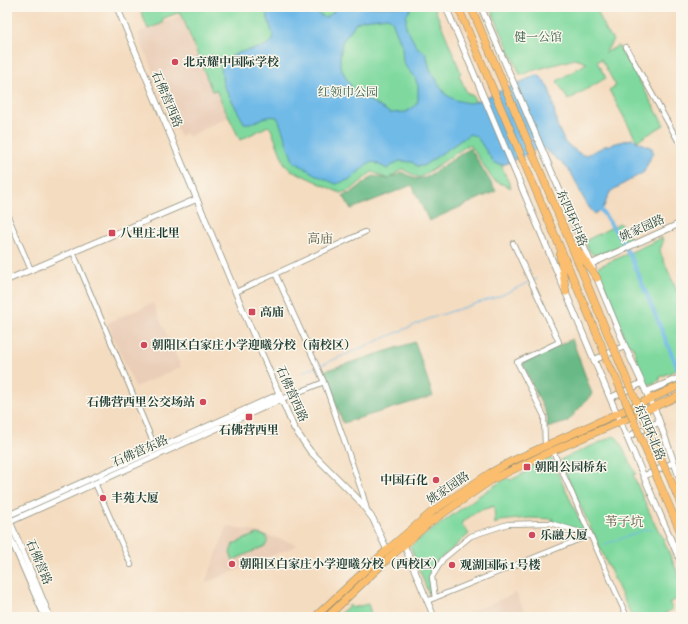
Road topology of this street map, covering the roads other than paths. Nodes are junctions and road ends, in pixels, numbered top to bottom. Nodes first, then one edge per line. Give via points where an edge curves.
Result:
1 (11, 7) edge
2 (117, 7) edge
3 (446, 7) edge
4 (458, 7) edge
5 (471, 7) edge
6 (481, 7) edge
7 (7, 9) edge
8 (626, 47) dead end
9 (681, 146) edge
10 (197, 200) junction
11 (7, 214) edge
12 (681, 223) edge
13 (365, 232) dead end
14 (569, 238) junction
15 (512, 243) dead end
16 (558, 243) junction
17 (73, 252) junction
18 (591, 264) junction
19 (31, 270) junction
20 (276, 275) junction
21 (597, 278) junction
22 (7, 280) edge
23 (236, 292) junction
24 (566, 292) junction
25 (625, 346) junction
26 (594, 360) junction
27 (681, 377) edge
28 (324, 382) junction
29 (618, 383) joint
30 (642, 383) junction
31 (671, 385) junction
32 (681, 385) edge
33 (648, 395) junction
34 (281, 396) junction
35 (679, 396) edge
36 (610, 398) junction
37 (653, 407) junction
38 (617, 413) junction
39 (620, 421) junction
40 (659, 422) junction
41 (627, 437) junction
42 (652, 437) joint
43 (545, 446) junction
44 (156, 449) junction
45 (553, 451) junction
46 (673, 463) junction
47 (644, 476) junction
48 (681, 482) edge
49 (94, 483) junction
50 (681, 505) edge
51 (368, 512) junction
52 (8, 518) edge
53 (7, 530) edge
54 (681, 533) edge
55 (590, 535) junction
56 (404, 545) junction
57 (385, 552) junction
58 (681, 563) edge
59 (131, 565) dead end
60 (435, 598) junction
61 (428, 601) junction
62 (681, 614) edge
63 (45, 617) edge
64 (49, 617) edge
65 (315, 617) edge
66 (327, 617) edge
67 (434, 617) edge
68 (627, 617) edge
69 (674, 617) edge

1 - 7 street
2 - 10 street, 石佛营西路
3 - 24 street
4 - 16 main road, 东四环中路
5 - 14 main road, 东四环中路
6 - 18 street, 东四环中路
8 - 9 street
10 - 17 street
10 - 23 street, 石佛营西路
11 - 19 street
12 - 18 street, 姚家园路
13 - 20 street
14 - 21 main road
14 - 42 main road, 东四环中路, bridge
15 - 43 street via 559,342 517,362 544,416
16 - 24 main road
16 - 29 main road, 东四环中路, bridge
17 - 19 street
17 - 44 street
18 - 21 street, 东四环中路
19 - 22 street
20 - 23 street
20 - 28 street
21 - 25 street, 东四环中路
23 - 34 street, 石佛营西路
24 - 26 street
25 - 26 street
25 - 30 street, 东四环中路
26 - 36 street
27 - 31 street
28 - 34 street
28 - 51 street
29 - 54 main road, 东四环北路, bridge
30 - 33 street, 东四环中路
30 - 36 street
31 - 32 main road, 姚家园路
31 - 33 main road, 姚家园路
33 - 37 street, 东四环北路
33 - 38 main road, 姚家园路
34 - 44 street, 石佛营东路
34 - 49 street, 石佛营东路
34 - 51 street, 石佛营西路 via 294,428 310,451
35 - 37 main road, 姚家园路
36 - 38 street
37 - 39 main road, 姚家园路
37 - 40 street, 东四环北路
38 - 39 street, 东四环北路
38 - 43 main road, 姚家园路
39 - 41 street, 东四环北路
39 - 45 main road, 姚家园路
40 - 41 street
40 - 46 street, 东四环北路
41 - 47 street, 东四环北路
42 - 50 main road, 东四环北路, bridge
43 - 57 main road, 姚家园路 via 510,462 464,490
44 - 52 street, 石佛营东路
45 - 55 street
45 - 56 main road, 姚家园路 via 493,479 429,523
46 - 47 street
46 - 48 street, 东四环北路
47 - 58 street, 东四环北路
49 - 52 street, 石佛营东路
49 - 59 street
51 - 57 street, 石佛营西路
52 - 64 street, 石佛营路
53 - 63 street, 石佛营路
55 - 60 street
55 - 60 street via 550,523 508,524 471,536 443,560 432,577
55 - 68 street
56 - 61 street
56 - 66 main road, 姚家园路
57 - 65 main road, 姚家园路
60 - 61 street
61 - 67 street
62 - 69 street

